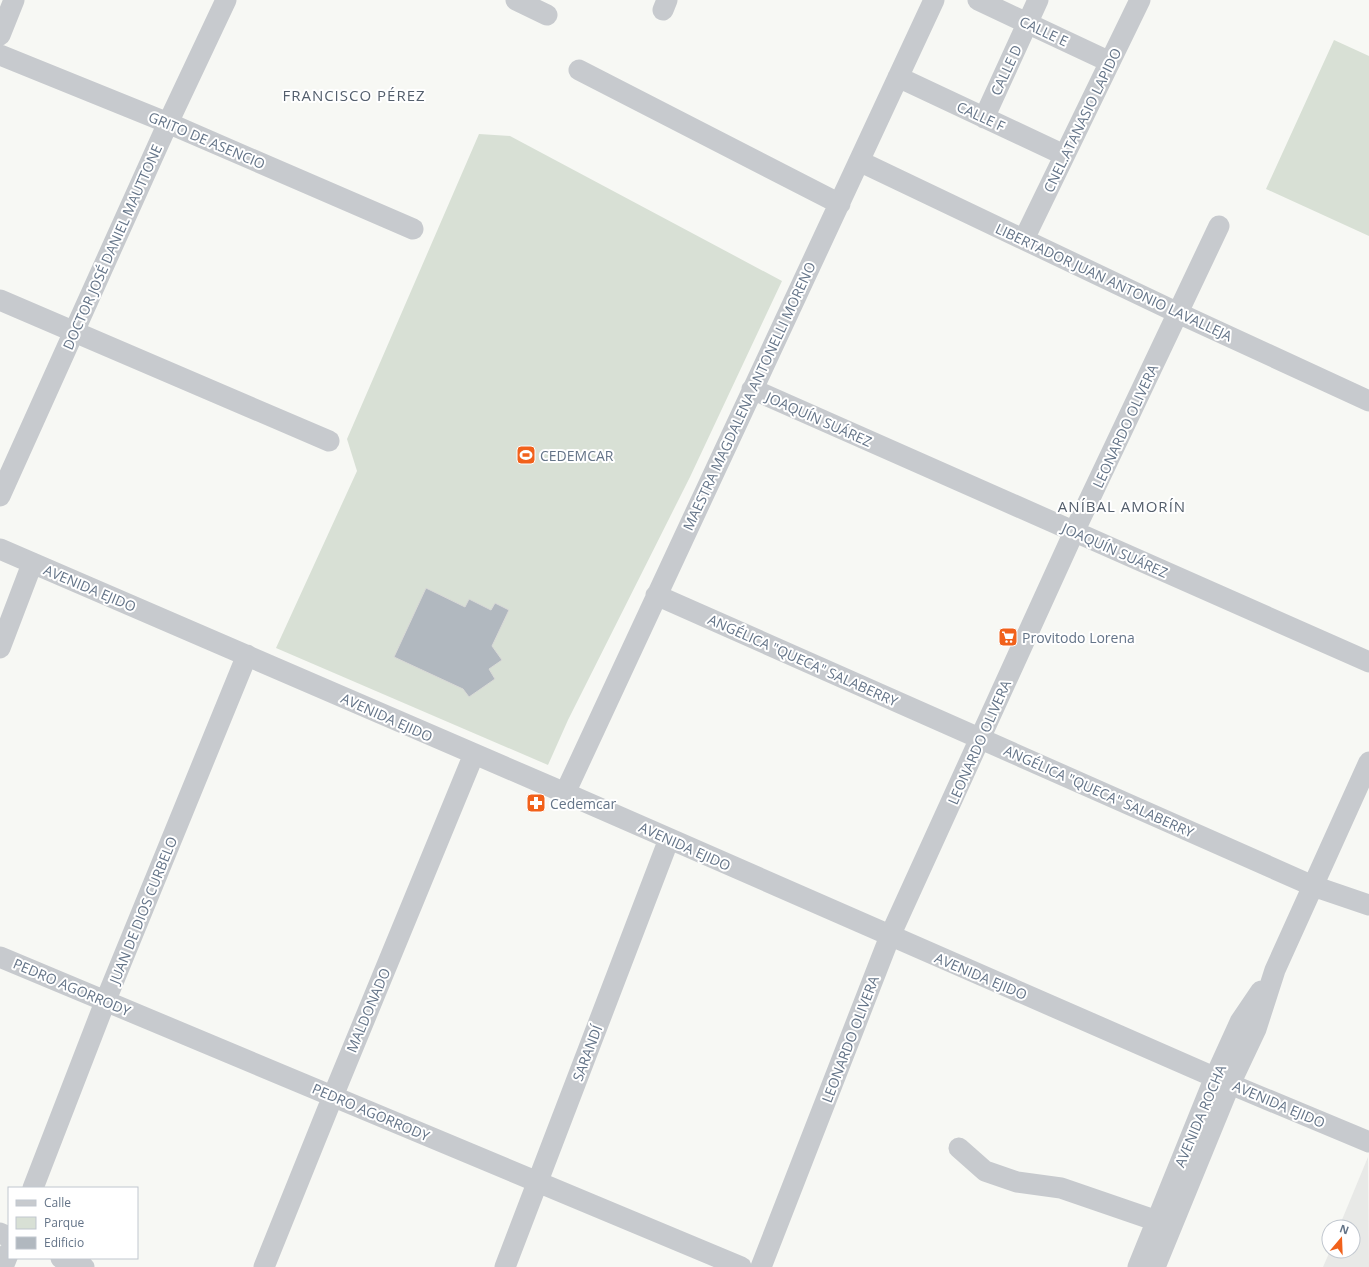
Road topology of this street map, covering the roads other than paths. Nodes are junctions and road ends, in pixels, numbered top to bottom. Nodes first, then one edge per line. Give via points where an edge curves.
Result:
1 (14, 0) edge
2 (226, 0) edge
3 (516, 0) edge
4 (934, 0) edge
5 (978, 0) edge
6 (1038, 0) edge
7 (1140, 0) edge
8 (547, 15) dead end
9 (1028, 23) junction
10 (0, 34) edge
11 (0, 55) edge
12 (1110, 62) junction
13 (579, 70) dead end
14 (898, 77) junction
15 (984, 118) junction
16 (168, 123) junction
17 (1064, 155) junction
18 (859, 161) junction
19 (840, 204) junction
20 (1219, 226) dead end
21 (412, 229) dead end
22 (1024, 240) junction
23 (0, 300) edge
24 (1178, 313) junction
25 (74, 330) junction
26 (752, 389) junction
27 (1369, 401) edge
28 (329, 442) dead end
29 (0, 496) edge
30 (1074, 532) junction
31 (0, 550) edge
32 (32, 564) junction
33 (656, 595) junction
34 (0, 648) edge
35 (247, 655) junction
36 (1369, 662) edge
37 (980, 739) junction
38 (474, 754) junction
39 (1369, 762) edge
40 (564, 793) junction
41 (669, 839) junction
42 (1313, 886) junction
43 (1369, 905) edge
44 (890, 936) junction
45 (0, 957) edge
46 (105, 1002) junction
47 (1223, 1081) junction
48 (333, 1096) junction
49 (1369, 1142) edge
50 (959, 1148) dead end
51 (538, 1182) junction
52 (33, 1187) edge
53 (1157, 1221) junction
54 (8, 1254) edge
55 (64, 1259) edge
56 (3, 1267) edge
57 (84, 1267) edge
58 (264, 1267) edge
59 (506, 1267) edge
60 (741, 1267) edge
61 (761, 1267) edge
62 (1138, 1267) edge
63 (1155, 1267) edge

1 - 10 street
2 - 16 street, DOCTOR JOSÉ DANIEL MAUTTONE
3 - 8 street
4 - 14 street, MAESTRA MAGDALENA ANTONELLI MORENO
5 - 9 street, CALLE E
6 - 9 street, CALLE D
7 - 12 street, CNEL.ATANASIO LAPIDO
9 - 12 street, CALLE E
9 - 15 street, CALLE D
11 - 16 street, GRITO DE ASENCIO
12 - 17 street, CNEL.ATANASIO LAPIDO
13 - 19 street
14 - 15 street, CALLE F
14 - 18 street, MAESTRA MAGDALENA ANTONELLI MORENO
15 - 17 street, CALLE F
16 - 21 street, GRITO DE ASENCIO
16 - 25 street, DOCTOR JOSÉ DANIEL MAUTTONE
17 - 22 street, CNEL.ATANASIO LAPIDO
18 - 19 street, MAESTRA MAGDALENA ANTONELLI MORENO
18 - 22 street, LIBERTADOR JUAN ANTONIO LAVALLEJA
19 - 26 street, MAESTRA MAGDALENA ANTONELLI MORENO
20 - 24 street, LEONARDO OLIVERA
22 - 24 street, LIBERTADOR JUAN ANTONIO LAVALLEJA
23 - 25 street
24 - 27 street, LIBERTADOR JUAN ANTONIO LAVALLEJA
24 - 30 street, LEONARDO OLIVERA
25 - 28 street
25 - 29 street, DOCTOR JOSÉ DANIEL MAUTTONE
26 - 30 street, JOAQUÍN SUÁREZ
26 - 33 street, MAESTRA MAGDALENA ANTONELLI MORENO
30 - 36 street, JOAQUÍN SUÁREZ
30 - 37 street, LEONARDO OLIVERA
31 - 32 street, AVENIDA EJIDO
32 - 34 street
32 - 35 street, AVENIDA EJIDO
33 - 37 street, ANGÉLICA "QUECA" SALABERRY
33 - 40 street, MAESTRA MAGDALENA ANTONELLI MORENO
35 - 38 street, AVENIDA EJIDO
35 - 46 street, JUAN DE DIOS CURBELO
37 - 42 street, ANGÉLICA "QUECA" SALABERRY
37 - 44 street, LEONARDO OLIVERA
38 - 40 street, AVENIDA EJIDO
38 - 48 street, MALDONADO
39 - 42 street, AVENIDA ROCHA
40 - 41 street, AVENIDA EJIDO
41 - 44 street, AVENIDA EJIDO
41 - 51 street, SARANDÍ
42 - 43 street, ANGÉLICA "QUECA" SALABERRY
42 - 47 street, AVENIDA ROCHA via 1274,970 1240,1022
44 - 47 street, AVENIDA EJIDO
44 - 61 street, LEONARDO OLIVERA
45 - 46 street, PEDRO AGORRODY
46 - 48 street, PEDRO AGORRODY
46 - 52 street, JUAN DE DIOS CURBELO
47 - 49 street, AVENIDA EJIDO
47 - 53 street, AVENIDA ROCHA
47 - 63 street, AVENIDA ROCHA
48 - 51 street, PEDRO AGORRODY
48 - 58 street, MALDONADO
50 - 53 street via 985,1171 1018,1182 1061,1188
51 - 59 street, SARANDÍ
51 - 60 street, PEDRO AGORRODY
53 - 62 street, AVENIDA ROCHA
54 - 56 street
55 - 57 street

